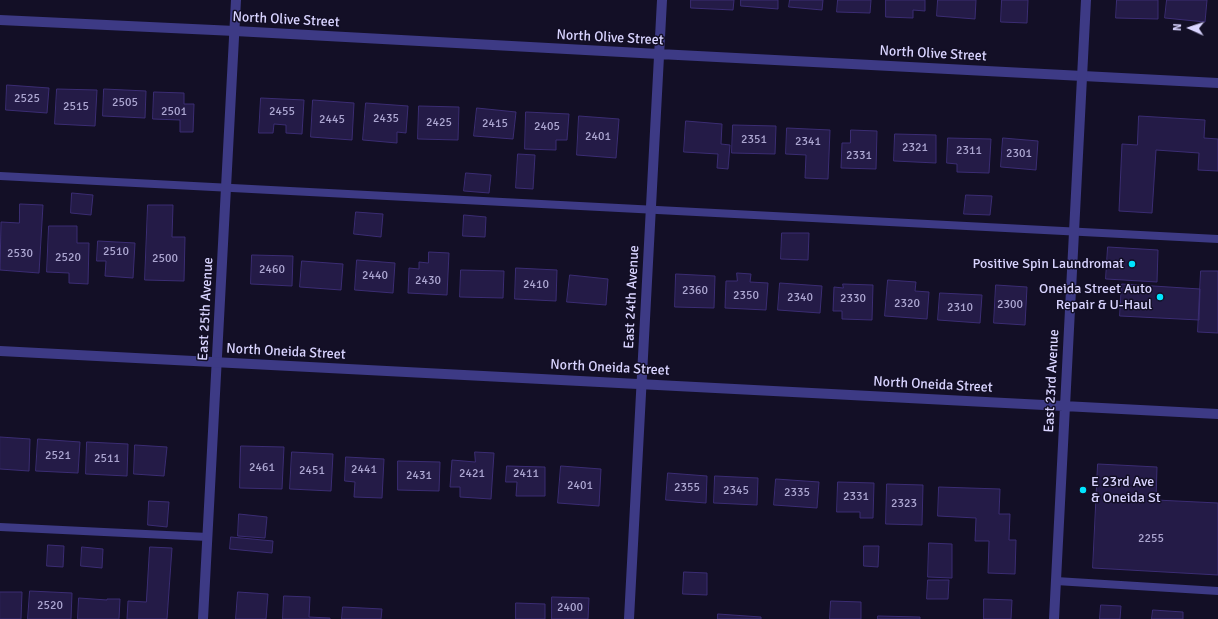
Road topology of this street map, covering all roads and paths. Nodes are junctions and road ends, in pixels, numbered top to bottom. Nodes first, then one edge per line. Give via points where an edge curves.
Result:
1 (236, 0) edge
2 (662, 0) edge
3 (1086, 0) edge
4 (0, 20) edge
5 (235, 31) junction
6 (659, 54) junction
7 (1082, 76) junction
8 (1218, 83) edge
9 (0, 176) edge
10 (226, 188) junction
11 (650, 210) junction
12 (1074, 232) junction
13 (1218, 240) edge
14 (0, 351) edge
15 (217, 362) junction
16 (641, 384) junction
17 (1065, 406) junction
18 (1218, 414) edge
19 (0, 527) edge
20 (208, 537) junction
21 (1056, 581) junction
22 (1218, 591) edge
23 (203, 619) edge
24 (629, 619) edge
25 (1054, 619) edge

1 - 5 street, East 25th Avenue
2 - 6 street, East 24th Avenue
3 - 7 street, East 23rd Avenue
4 - 5 street, North Olive Street
5 - 6 street, North Olive Street
5 - 10 street, East 25th Avenue
6 - 7 street, North Olive Street
6 - 11 street, East 24th Avenue
7 - 8 street, North Olive Street
7 - 12 street, East 23rd Avenue
9 - 10 lane
10 - 11 lane
10 - 15 street, East 25th Avenue
11 - 12 lane
11 - 16 street, East 24th Avenue
12 - 13 lane
12 - 17 street, East 23rd Avenue
14 - 15 street, North Oneida Street
15 - 16 street, North Oneida Street
15 - 20 street, East 25th Avenue
16 - 17 street, North Oneida Street
16 - 24 street, East 24th Avenue
17 - 18 street, North Oneida Street
17 - 21 street, East 23rd Avenue
19 - 20 lane
20 - 23 street, East 25th Avenue
21 - 22 lane
21 - 25 street, East 23rd Avenue

